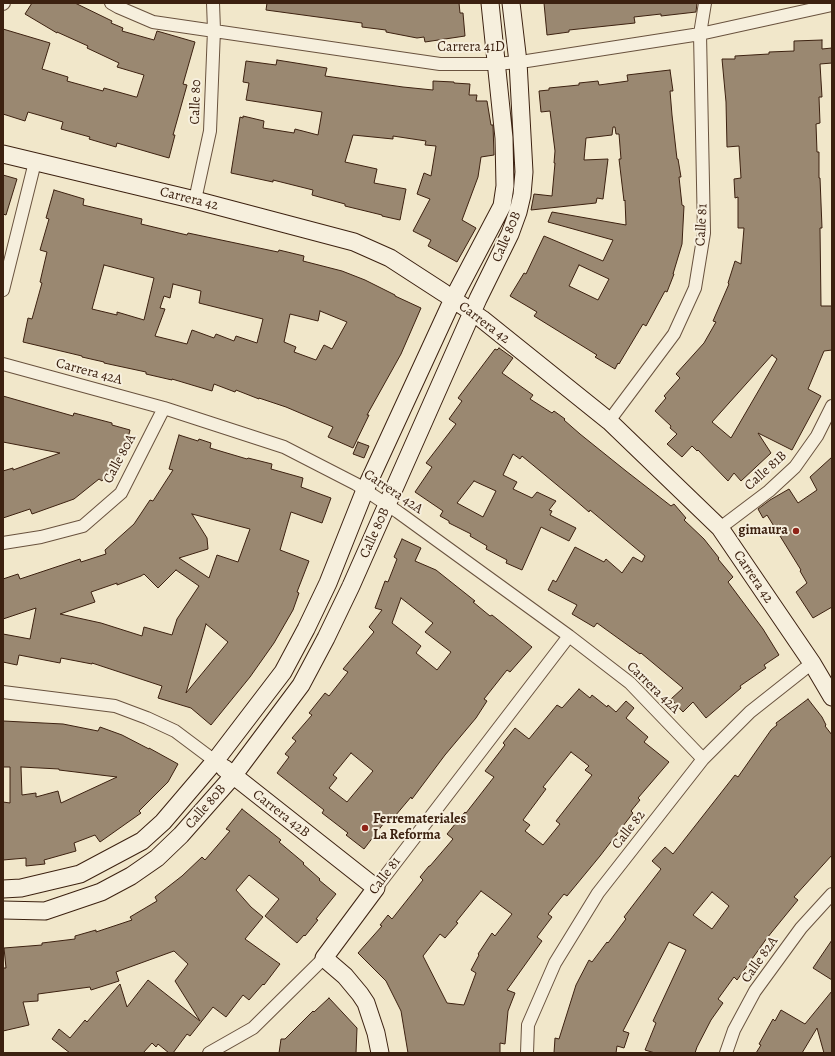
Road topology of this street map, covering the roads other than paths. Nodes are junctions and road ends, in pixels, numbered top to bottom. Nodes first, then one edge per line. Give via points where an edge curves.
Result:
1 (111, 3) edge
2 (213, 3) edge
3 (490, 3) edge
4 (511, 3) edge
5 (705, 3) edge
6 (832, 5) edge
7 (214, 30) junction
8 (700, 34) junction
9 (518, 62) junction
10 (497, 64) junction
11 (3, 154) edge
12 (35, 162) junction
13 (195, 200) junction
14 (3, 290) edge
15 (453, 299) junction
16 (473, 313) junction
17 (3, 364) edge
18 (832, 406) edge
19 (164, 408) junction
20 (609, 421) junction
21 (365, 490) junction
22 (387, 504) junction
23 (720, 528) junction
24 (3, 543) edge
25 (568, 636) junction
26 (812, 663) junction
27 (3, 692) edge
28 (832, 697) edge
29 (703, 759) junction
30 (215, 761) junction
31 (233, 776) junction
32 (376, 888) junction
33 (3, 889) edge
34 (832, 894) edge
35 (3, 910) edge
36 (324, 958) junction
37 (208, 1053) edge
38 (380, 1053) edge
39 (527, 1053) edge
40 (726, 1053) edge

1 - 7 street, Carrera 41D via 153,22
2 - 7 street, Calle 80
3 - 10 main road, Calle 80B
4 - 9 main road, Calle 80B
5 - 8 street, Calle 81
6 - 8 street, Carrera 41D
7 - 10 street, Carrera 41D via 440,64
7 - 13 street, Calle 80 via 210,131
8 - 9 street, Carrera 41D
8 - 20 street, Calle 81 via 704,233 695,288 674,334
9 - 10 street, Carrera 41D
9 - 16 main road, Calle 80B via 524,172 522,195 510,234
10 - 15 main road, Calle 80B via 504,138 505,186 502,206
11 - 12 main road, Carrera 42
12 - 13 main road, Carrera 42
12 - 14 street
13 - 15 main road, Carrera 42 via 354,242 390,258
15 - 16 main road, Carrera 42
15 - 21 main road, Calle 80B
16 - 20 main road, Carrera 42
16 - 22 main road, Calle 80B
17 - 19 street, Carrera 42A
18 - 23 street, Calle 81B via 817,436 795,467 769,491
19 - 21 street, Carrera 42A via 284,447
19 - 24 street, Calle 80A via 121,492 83,526 41,538
20 - 23 main road, Carrera 42
21 - 22 street, Carrera 42A
21 - 30 main road, Calle 80B via 328,583 283,672
22 - 25 street, Carrera 42A
22 - 31 main road, Calle 80B via 348,593 301,685
23 - 26 main road, Carrera 42
25 - 29 street, Carrera 42A via 630,683
25 - 32 street, Calle 81
26 - 28 main road, Carrera 42
26 - 29 street, Calle 82 via 750,712
27 - 30 street, Carrera 42B via 115,706 175,731
29 - 39 street, Calle 82 via 598,893 555,962 528,1025
30 - 31 main road, Carrera 42B
30 - 33 main road, Calle 80B via 164,822 142,841 80,874 21,888
31 - 32 main road, Carrera 42B
31 - 35 main road, Calle 80B via 181,835 157,858 131,876 101,892 45,911
32 - 36 main road, Calle 81
34 - 40 street, Calle 82A via 802,928 755,992 734,1030
36 - 37 street, Calle 81 via 253,1028
36 - 38 main road via 345,976 366,1003

